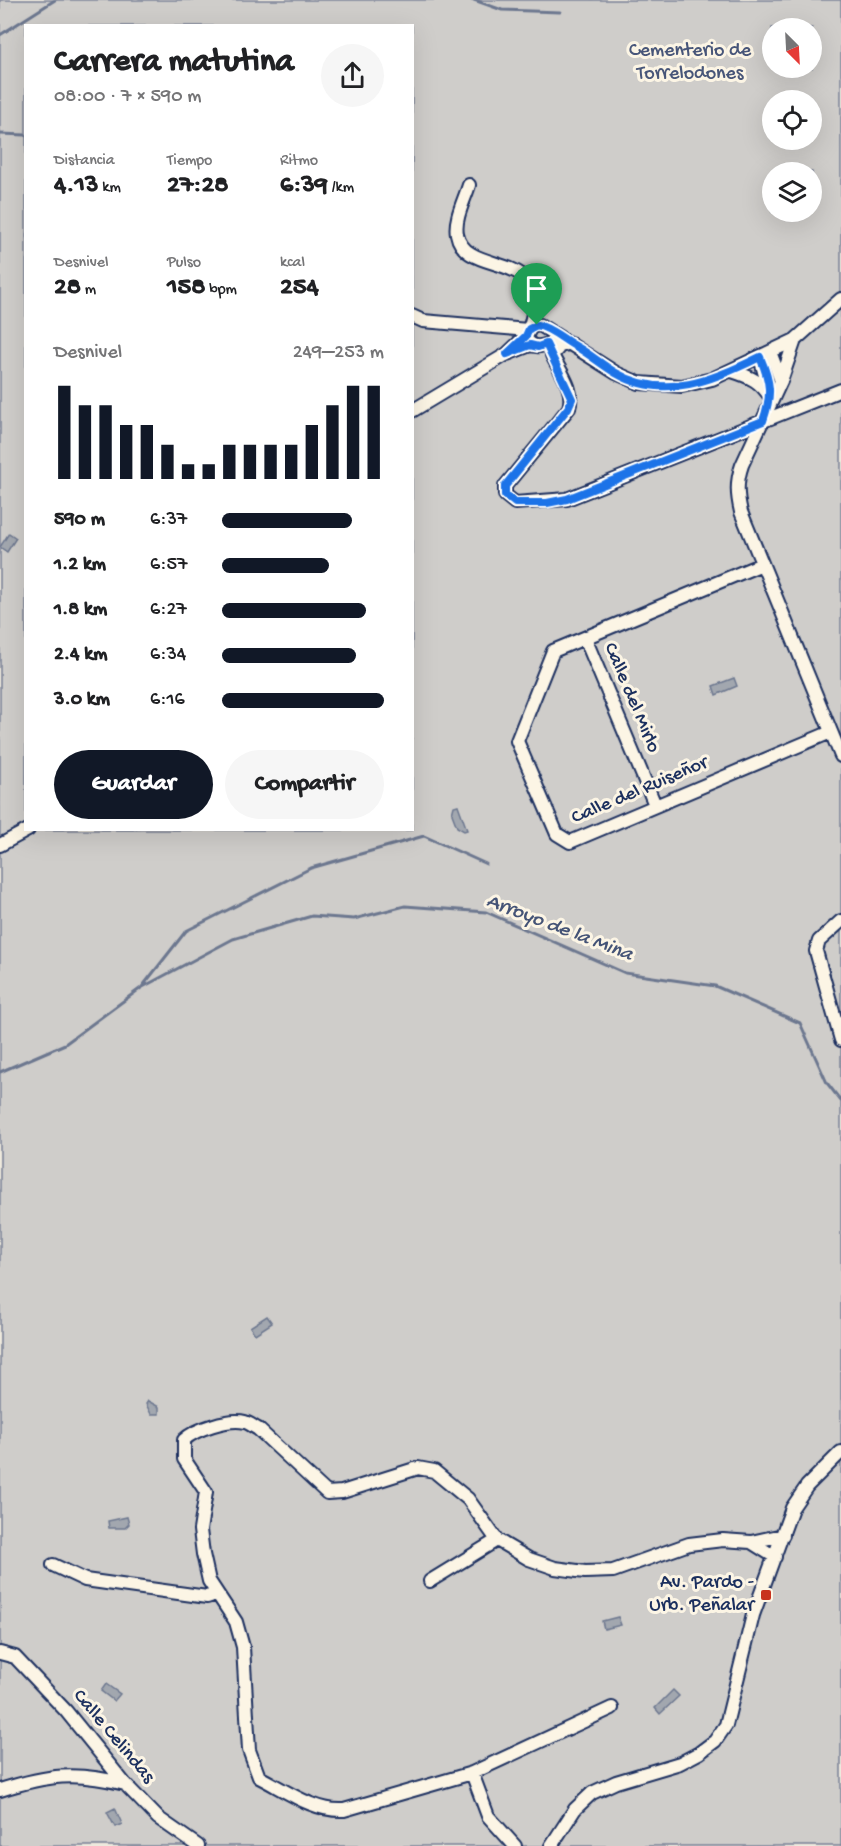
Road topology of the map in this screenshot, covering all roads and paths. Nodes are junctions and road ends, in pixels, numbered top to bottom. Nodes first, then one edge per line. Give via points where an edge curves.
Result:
1 (469, 185) dead end
2 (841, 299) edge
3 (414, 317) edge
4 (534, 332) junction
5 (795, 340) junction
6 (565, 341) junction
7 (548, 347) junction
8 (765, 354) junction
9 (732, 371) junction
10 (781, 381) junction
11 (841, 390) edge
12 (771, 398) junction
13 (414, 410) edge
14 (763, 421) junction
15 (762, 564) junction
16 (585, 638) junction
17 (831, 732) junction
18 (841, 756) edge
19 (654, 806) junction
20 (26, 831) edge
21 (0, 845) edge
22 (841, 921) edge
23 (841, 1040) edge
24 (841, 1452) edge
25 (783, 1535) junction
26 (497, 1540) junction
27 (751, 1542) junction
28 (775, 1557) junction
29 (53, 1565) dead end
30 (430, 1581) dead end
31 (216, 1594) junction
32 (0, 1653) edge
33 (612, 1707) dead end
34 (471, 1773) junction
35 (125, 1784) junction
36 (0, 1791) edge
37 (198, 1846) edge
38 (515, 1846) edge
39 (551, 1846) edge

1 - 4 street via 456,225 460,243 476,257 509,266 526,279 535,299
2 - 5 street
3 - 4 street
4 - 6 street
4 - 7 street via 538,347
4 - 13 street via 507,354
5 - 8 street
5 - 10 street
6 - 7 street via 560,346
6 - 9 street via 639,383 682,386
7 - 14 street via 572,399 505,486 505,495 515,503 567,499
8 - 9 street
8 - 10 street
8 - 12 street
9 - 12 street via 752,377
10 - 12 street
11 - 14 street
12 - 14 street
14 - 15 street via 738,477 737,494
15 - 16 street, Calle del Ruiseñor
15 - 17 street
16 - 19 street, Calle del Mirlo
16 - 19 street, Calle del Ruiseñor via 553,651 517,741 557,834 570,842
17 - 18 street
17 - 19 street, Calle del Ruiseñor
20 - 21 street
22 - 23 street via 819,941 816,951
24 - 25 street via 807,1486 792,1508
25 - 27 street
25 - 28 street
26 - 27 street via 555,1568 585,1572 613,1571 689,1544
26 - 30 street
26 - 31 street via 481,1513 434,1471 418,1468 342,1492 327,1492 258,1429 246,1422 233,1421 190,1435 183,1444 184,1459 206,1492 200,1534 207,1573
27 - 28 street
28 - 39 street via 753,1615 726,1725 715,1741 680,1763 592,1793 575,1809
29 - 31 street via 85,1580 207,1597
31 - 34 street via 236,1622 243,1647 249,1750 259,1777 331,1811
32 - 35 street, Calle Celindas via 15,1657 73,1719
33 - 34 street
34 - 38 street via 488,1816
35 - 36 street via 90,1775 37,1779
35 - 37 street, Calle Celindas via 158,1818

